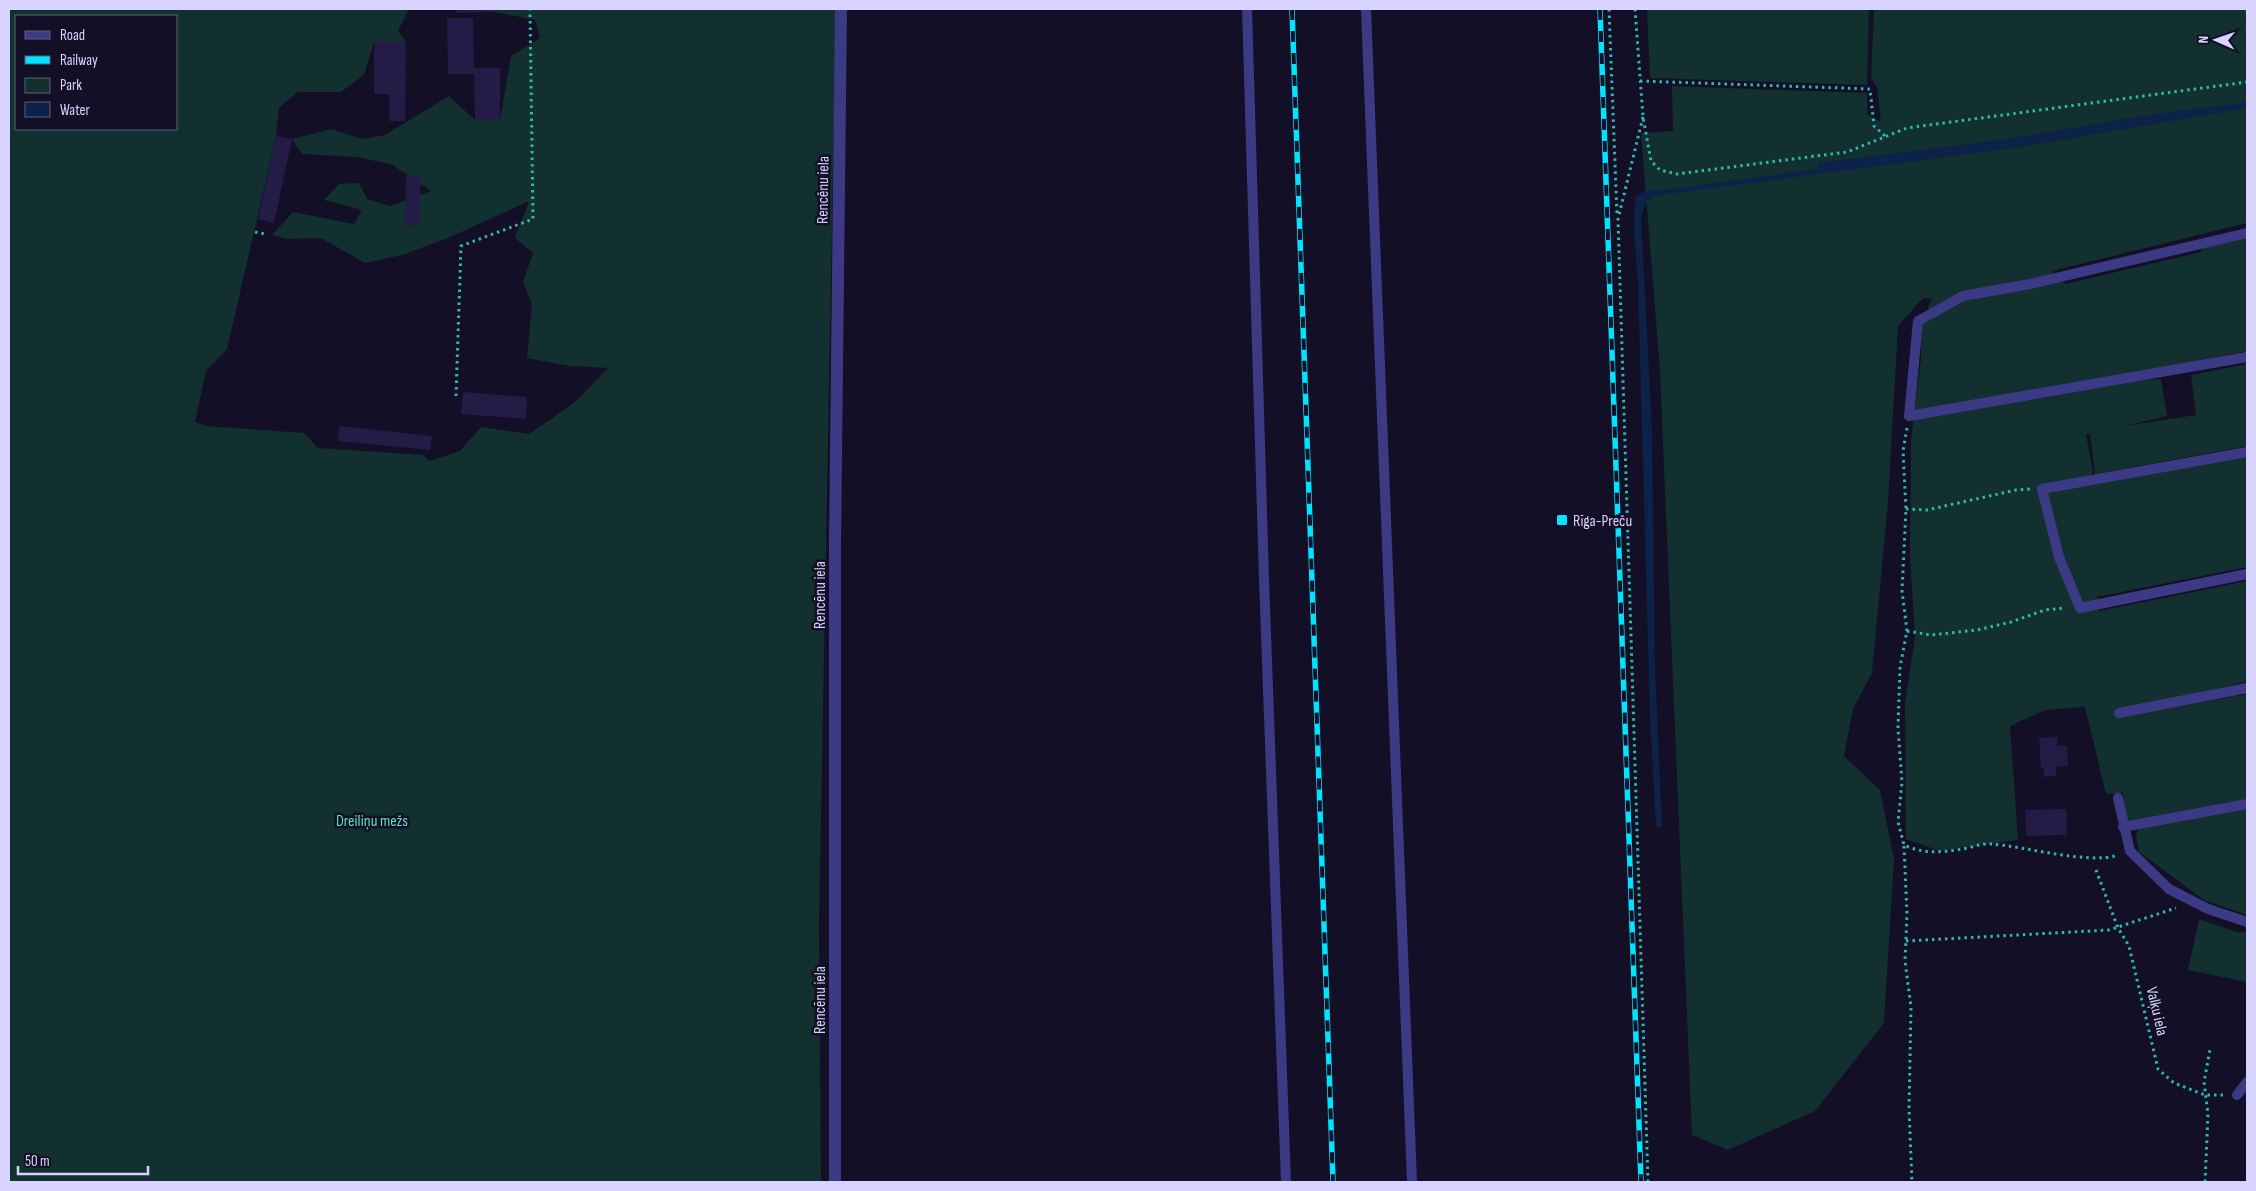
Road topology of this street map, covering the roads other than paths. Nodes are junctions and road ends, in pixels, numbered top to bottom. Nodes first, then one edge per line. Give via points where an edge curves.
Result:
1 (842, 9) edge
2 (1247, 9) edge
3 (1366, 9) edge
4 (2247, 233) edge
5 (2247, 357) edge
6 (2247, 452) edge
7 (2247, 574) edge
8 (2247, 688) edge
9 (2119, 713) dead end
10 (2118, 798) dead end
11 (2247, 804) edge
12 (2123, 827) junction
13 (2247, 922) edge
14 (2247, 1082) edge
15 (2237, 1096) road end
16 (835, 1182) edge
17 (1286, 1182) edge
18 (1412, 1182) edge

1 - 16 street, Rencēnu iela via 835,544
2 - 17 lane
3 - 18 lane
4 - 5 lane via 2030,284 1963,296 1918,321 1910,416
6 - 7 lane via 2042,489 2059,557 2080,608
8 - 9 lane
10 - 12 lane
11 - 12 lane
12 - 13 lane via 2130,851 2169,889 2208,910
14 - 15 lane

